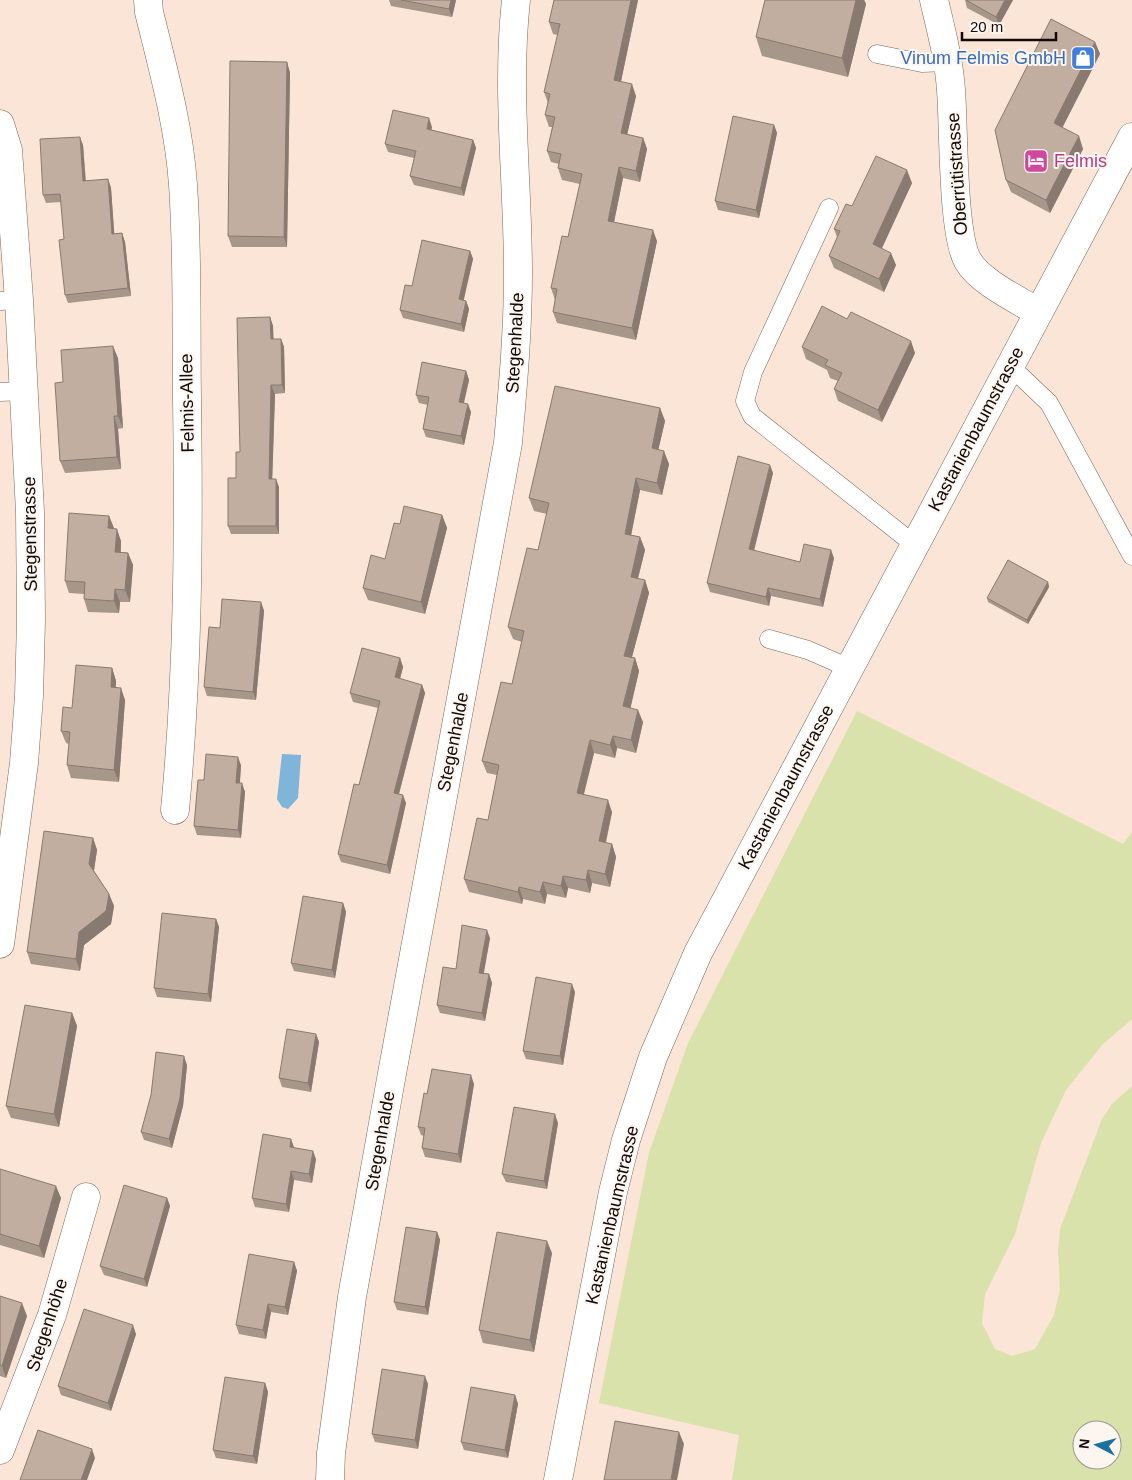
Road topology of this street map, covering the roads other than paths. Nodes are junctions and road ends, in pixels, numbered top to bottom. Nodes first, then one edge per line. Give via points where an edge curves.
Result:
1 (148, 0) edge
2 (516, 0) edge
3 (934, 0) edge
4 (877, 54) dead end
5 (947, 62) junction
6 (0, 124) edge
7 (1132, 137) edge
8 (829, 208) dead end
9 (10, 300) edge
10 (1038, 312) junction
11 (1010, 366) junction
12 (12, 391) edge
13 (915, 545) junction
14 (1132, 556) edge
15 (769, 639) dead end
16 (849, 668) junction
17 (175, 810) dead end
18 (0, 944) edge
19 (86, 1197) dead end
20 (0, 1450) edge
21 (330, 1480) edge
22 (558, 1480) edge

1 - 17 street, Felmis-Allee via 171,98 183,185 188,516 182,728
2 - 21 street, Stegenhalde via 511,48 518,294 508,443 357,1269
3 - 5 street, Oberrütistrasse
4 - 5 lane via 922,63
5 - 10 street, Oberrütistrasse via 957,208 966,257 981,275
6 - 9 street, Stegenstrasse via 8,150
7 - 10 street, Kastanienbaumstrasse
8 - 13 lane via 753,372 745,400 752,416
9 - 12 street, Stegenstrasse
10 - 11 street, Kastanienbaumstrasse
11 - 13 street, Kastanienbaumstrasse
11 - 14 lane via 1049,403
12 - 18 street, Stegenstrasse via 30,512 29,696 16,830
13 - 16 street, Kastanienbaumstrasse
15 - 16 lane via 808,650
16 - 22 street, Kastanienbaumstrasse via 698,953 651,1063 613,1192
19 - 20 street, Stegenhöhe via 52,1315

